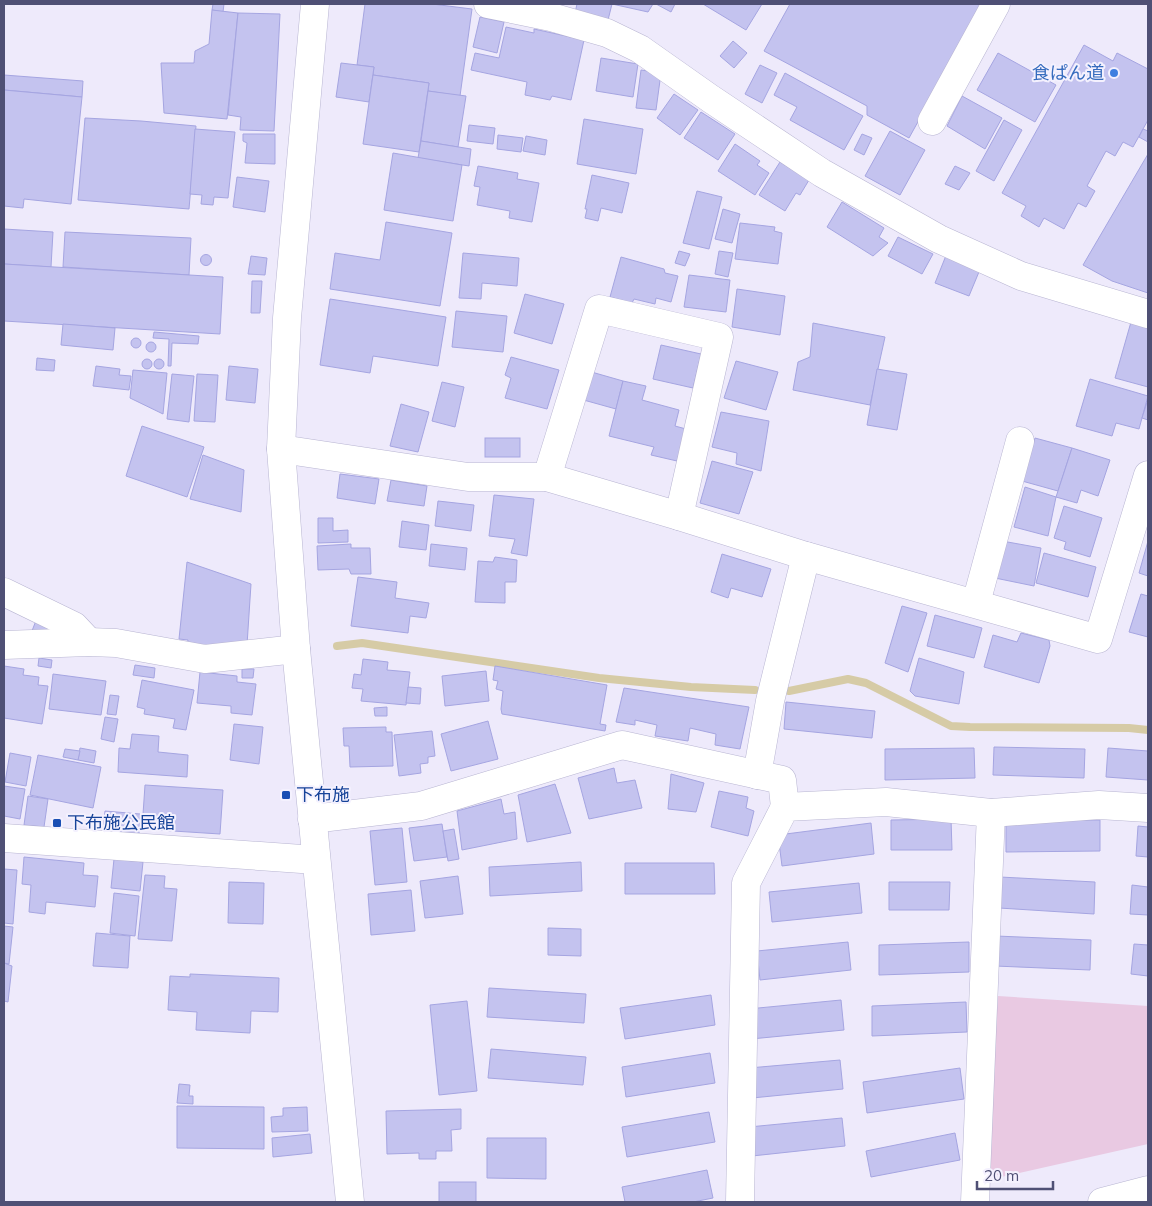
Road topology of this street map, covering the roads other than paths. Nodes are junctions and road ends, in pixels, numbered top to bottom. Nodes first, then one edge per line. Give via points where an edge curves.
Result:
1 (315, 4) edge
2 (488, 4) edge
3 (996, 4) edge
4 (932, 121) dead end
5 (1148, 314) edge
6 (1020, 441) dead end
7 (281, 449) junction
8 (1148, 475) edge
9 (547, 478) junction
10 (679, 516) junction
11 (806, 556) junction
12 (4, 592) edge
13 (976, 603) junction
14 (89, 642) junction
15 (4, 645) edge
16 (296, 649) junction
17 (757, 775) junction
18 (785, 807) junction
19 (1148, 808) edge
20 (992, 813) junction
21 (312, 819) junction
22 (4, 838) edge
23 (316, 860) junction
24 (1148, 1190) edge
25 (350, 1202) edge
26 (740, 1202) edge
27 (975, 1202) edge
28 (1102, 1202) edge

1 - 7 street via 286,318
2 - 5 street via 608,33 640,49 822,173 940,239 1021,276
3 - 4 street
6 - 13 street
7 - 9 street via 468,477
7 - 16 street
8 - 13 street via 1098,638
9 - 10 street
9 - 10 street via 599,309 719,337
10 - 11 street
11 - 13 street
11 - 17 street via 770,701
12 - 14 street via 74,626
14 - 15 street
14 - 16 street via 116,643 205,659
16 - 21 street
17 - 18 street via 782,780
17 - 21 street via 622,745 421,806
18 - 20 street via 886,802
18 - 26 street via 746,883
19 - 20 street via 1099,805
20 - 27 street
21 - 23 street
22 - 23 street
23 - 25 street
24 - 28 street

